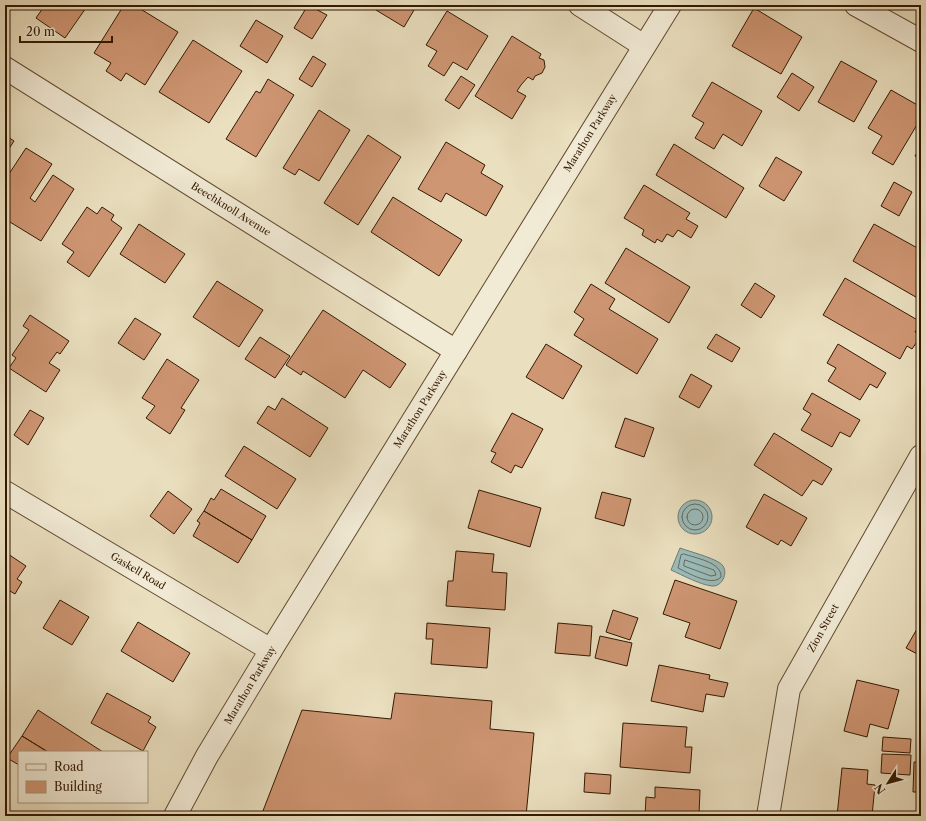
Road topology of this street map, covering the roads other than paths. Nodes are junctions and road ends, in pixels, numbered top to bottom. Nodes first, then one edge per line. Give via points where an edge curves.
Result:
1 (580, 5) edge
2 (670, 5) edge
3 (856, 5) edge
4 (921, 41) edge
5 (644, 46) junction
6 (5, 68) edge
7 (456, 350) junction
8 (921, 456) edge
9 (5, 492) edge
10 (271, 650) junction
11 (175, 816) edge
12 (768, 816) edge

1 - 5 street
2 - 5 street, Marathon Parkway
3 - 4 street
5 - 7 street, Marathon Parkway
6 - 7 street, Beechknoll Avenue
7 - 10 street, Marathon Parkway
8 - 12 street, Zion Street via 789,689
9 - 10 street, Gaskell Road
10 - 11 street, Marathon Parkway via 207,756

